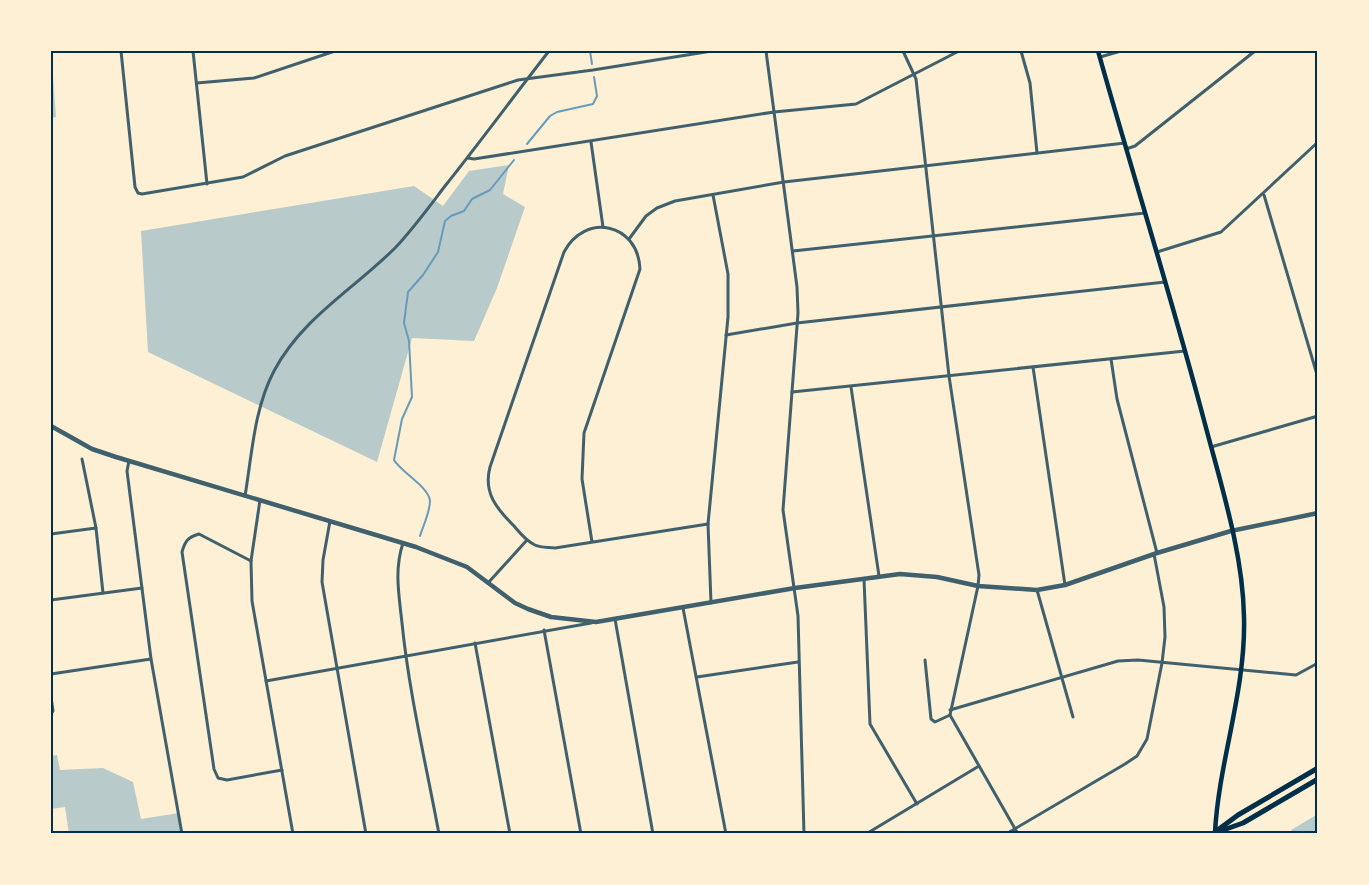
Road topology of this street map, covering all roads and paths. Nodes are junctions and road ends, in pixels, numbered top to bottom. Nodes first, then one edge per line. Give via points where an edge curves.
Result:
1 (121, 51) edge
2 (193, 51) edge
3 (335, 51) edge
4 (549, 51) edge
5 (712, 51) edge
6 (766, 51) edge
7 (903, 51) edge
8 (959, 51) edge
9 (1021, 51) edge
10 (1098, 51) edge
11 (1121, 51) edge
12 (1255, 51) edge
13 (1100, 57) junction
14 (914, 73) junction
15 (528, 78) junction
16 (197, 83) junction
17 (774, 112) junction
18 (591, 142) junction
19 (1318, 142) edge
20 (1125, 143) junction
21 (1126, 149) junction
22 (1037, 153) junction
23 (468, 158) junction
24 (926, 166) junction
25 (784, 182) junction
26 (207, 184) junction
27 (713, 194) junction
28 (1264, 194) junction
29 (1146, 213) junction
30 (603, 227) junction
31 (933, 236) junction
32 (629, 239) junction
33 (792, 251) junction
34 (1156, 252) junction
35 (1165, 282) junction
36 (941, 306) junction
37 (797, 323) junction
38 (726, 335) junction
39 (1185, 351) junction
40 (1111, 359) junction
41 (1033, 367) junction
42 (949, 376) junction
43 (1318, 378) edge
44 (851, 387) junction
45 (792, 392) junction
46 (1318, 416) edge
47 (51, 426) edge
48 (1211, 447) junction
49 (82, 459) dead end
50 (129, 461) junction
51 (245, 496) junction
52 (260, 500) junction
53 (1318, 513) edge
54 (330, 521) junction
55 (708, 524) junction
56 (96, 528) junction
57 (1231, 531) junction
58 (51, 534) edge
59 (527, 540) junction
60 (403, 542) junction
61 (592, 542) junction
62 (1156, 553) junction
63 (251, 560) junction
64 (879, 576) junction
65 (864, 578) junction
66 (488, 583) junction
67 (1065, 585) junction
68 (978, 586) junction
69 (142, 588) junction
70 (795, 588) junction
71 (1037, 590) junction
72 (102, 593) junction
73 (51, 600) edge
74 (711, 603) junction
75 (683, 608) junction
76 (615, 619) junction
77 (596, 622) junction
78 (544, 630) junction
79 (475, 643) junction
80 (405, 656) junction
81 (151, 659) junction
82 (925, 660) dead end
83 (798, 662) junction
84 (1162, 663) junction
85 (1318, 663) edge
86 (336, 668) junction
87 (1243, 671) junction
88 (51, 674) edge
89 (1061, 676) junction
90 (697, 677) junction
91 (266, 681) junction
92 (51, 697) edge
93 (950, 710) junction
94 (51, 714) edge
95 (950, 716) junction
96 (1073, 717) dead end
97 (979, 766) junction
98 (1318, 768) edge
99 (282, 770) junction
100 (1318, 779) edge
101 (917, 804) junction
102 (1015, 828) junction
103 (1214, 833) edge
104 (182, 834) edge
105 (293, 834) edge
106 (366, 834) edge
107 (439, 834) edge
108 (510, 834) edge
109 (581, 834) edge
110 (653, 834) edge
111 (726, 834) edge
112 (804, 834) edge
113 (866, 834) edge
114 (1006, 834) edge
115 (1018, 834) edge

1 - 26 street via 138,193
2 - 16 street
3 - 16 street via 254,78
4 - 15 street
5 - 15 street
6 - 17 street
7 - 14 street
8 - 14 street
9 - 22 street via 1030,83
10 - 13 main road
11 - 13 street
12 - 21 street via 1135,146
13 - 20 main road
14 - 17 street via 856,104
14 - 24 street
15 - 23 street
15 - 26 street via 285,156 242,178
16 - 26 street
17 - 18 street
17 - 25 street
18 - 23 street
18 - 30 street
19 - 28 street
20 - 21 main road
20 - 22 street
21 - 29 main road
22 - 24 street
23 - 51 street via 396,247 310,322 284,354 259,411
24 - 25 street
24 - 31 street
25 - 27 street
25 - 33 street
27 - 32 street via 657,208 640,221
27 - 38 street via 728,274
28 - 34 street via 1221,232
28 - 43 street
29 - 31 street
29 - 34 main road
30 - 32 street via 619,231
30 - 59 street via 587,229 576,236 564,252 490,467 488,487 493,501
31 - 33 street
31 - 36 street
32 - 61 street via 638,252 640,271 588,417 582,449 582,479
33 - 37 street
34 - 35 main road
35 - 36 street
35 - 39 main road
36 - 37 street
36 - 42 street
37 - 38 street
37 - 45 street
38 - 55 street
39 - 40 street
39 - 48 main road
40 - 41 street
40 - 62 street via 1117,399
41 - 42 street
41 - 67 street
42 - 44 street
42 - 68 street
44 - 45 street
44 - 64 street
45 - 70 street via 783,510
46 - 48 street
47 - 50 street via 92,449
48 - 57 main road
49 - 56 street
50 - 51 street
50 - 69 street via 127,471
51 - 52 street
52 - 54 street
52 - 63 street
53 - 57 street
54 - 60 street
54 - 86 street via 322,582
55 - 61 street
55 - 74 street
56 - 58 street
56 - 72 street
57 - 62 street
57 - 87 main road via 1244,615
59 - 61 street via 537,546 554,548
59 - 66 street
60 - 66 street via 467,567
60 - 80 street via 397,578
62 - 67 street
62 - 84 street via 1164,607
63 - 91 street via 252,600
63 - 99 street via 199,534 184,542 182,552 214,769 218,778 227,780
64 - 65 street
64 - 68 street via 926,575
65 - 70 street
65 - 101 street via 870,724
66 - 77 street via 528,610 551,617
67 - 71 street
68 - 71 street
68 - 93 street
69 - 72 street
69 - 81 street
70 - 74 street
70 - 83 street
71 - 89 street
72 - 73 street
74 - 75 street
75 - 76 street
75 - 90 street
76 - 77 street
76 - 110 street
77 - 78 street
78 - 79 street
78 - 109 street
79 - 80 street
79 - 108 street
80 - 86 street
80 - 107 street
81 - 88 street
81 - 104 street
82 - 95 street via 931,719 935,722
83 - 90 street
83 - 112 street
84 - 87 street
84 - 89 street via 1118,661
84 - 102 street via 1150,732 1137,756
85 - 87 street via 1296,675
86 - 91 street
86 - 106 street
87 - 103 main road
89 - 93 street
89 - 96 street
90 - 111 street
91 - 99 street
92 - 94 street
93 - 95 street
95 - 97 street
97 - 101 street
97 - 102 street
98 - 103 main road
99 - 105 street
100 - 103 main road via 1243,823
101 - 113 street
102 - 114 street
102 - 115 street

